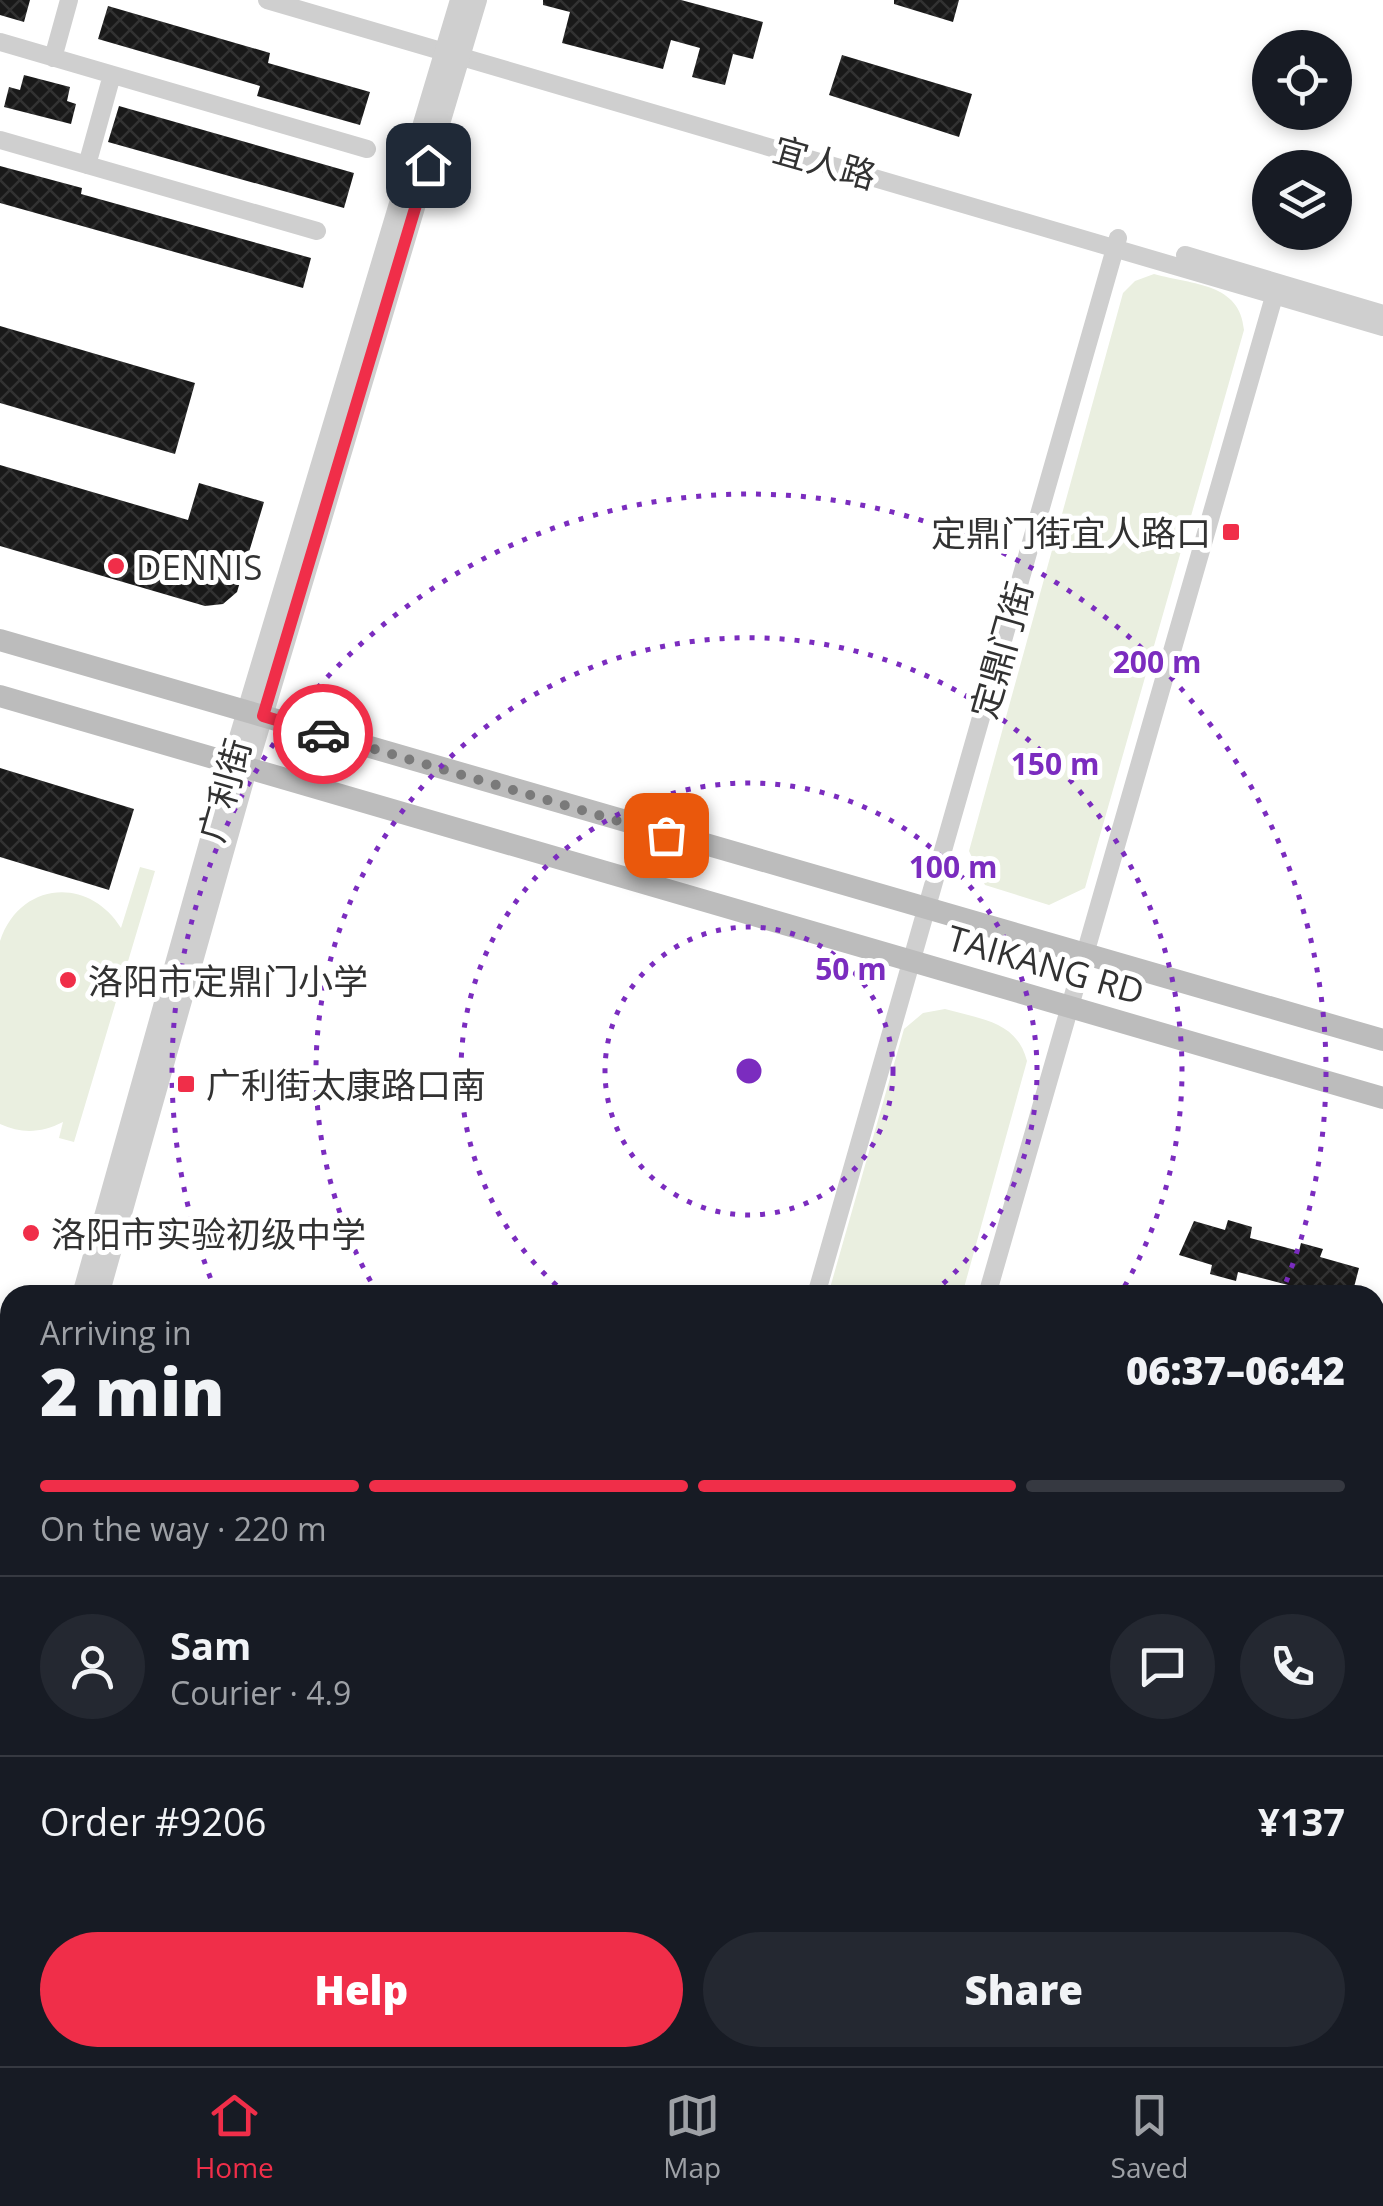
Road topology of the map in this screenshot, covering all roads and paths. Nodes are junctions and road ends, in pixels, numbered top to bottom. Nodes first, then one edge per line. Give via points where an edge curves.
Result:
1 (70, 0) edge
2 (267, 0) edge
3 (306, 0) edge
4 (460, 0) edge
5 (477, 0) edge
6 (0, 42) edge
7 (455, 49) junction
8 (53, 58) junction
9 (112, 74) junction
10 (0, 140) edge
11 (367, 149) dead end
12 (86, 165) junction
13 (317, 231) dead end
14 (1117, 241) junction
15 (1276, 289) junction
16 (1383, 314) edge
17 (1383, 327) edge
18 (0, 640) edge
19 (0, 696) edge
20 (255, 714) junction
21 (240, 764) junction
22 (926, 911) junction
23 (1086, 953) junction
24 (912, 963) junction
25 (1070, 1006) junction
26 (1383, 1040) edge
27 (1383, 1098) edge
28 (85, 1285) edge
29 (103, 1285) edge
30 (819, 1285) edge
31 (990, 1285) edge

1 - 8 street
2 - 7 street, 宜人路
3 - 7 street, 宜人路
4 - 7 street, 广利街
5 - 7 street, 广利街
6 - 8 street
7 - 14 street, 宜人路
7 - 20 street, 广利街
8 - 9 street
9 - 11 street
9 - 12 street
10 - 12 street
12 - 13 street
14 - 15 street, 宜人路
14 - 22 street, 定鼎门街
15 - 16 street, 宜人路
15 - 17 street, 宜人路
15 - 23 street
18 - 20 main road, TAIKANG RD
19 - 21 main road, TAIKANG RD
20 - 21 street, 广利街
20 - 22 main road, TAIKANG RD
21 - 24 main road, TAIKANG RD
21 - 28 street, 广利街
21 - 29 street, 广利街
22 - 23 main road, TAIKANG RD
22 - 24 street, 定鼎门街
23 - 25 street
23 - 26 main road, TAIKANG RD
24 - 25 main road, TAIKANG RD
24 - 30 street, 定鼎门街
25 - 27 main road, TAIKANG RD
25 - 31 street

